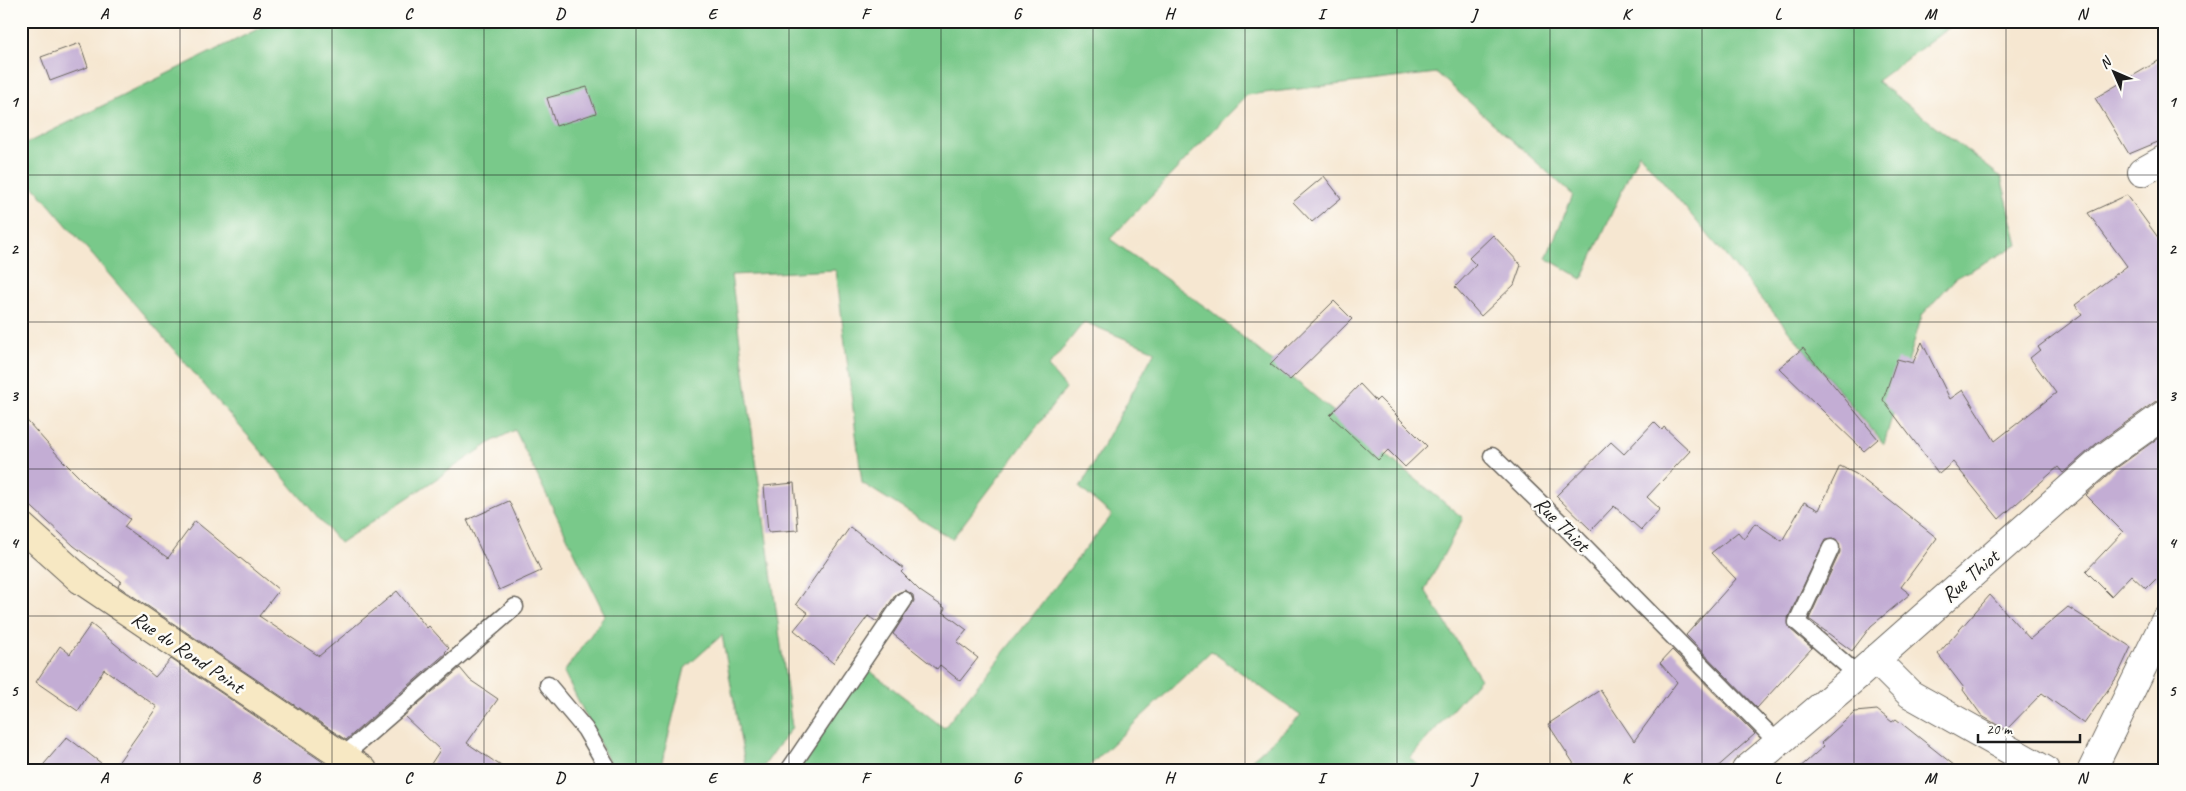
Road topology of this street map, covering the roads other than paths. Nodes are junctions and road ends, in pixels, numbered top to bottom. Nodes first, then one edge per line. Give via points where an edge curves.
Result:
1 (2165, 414) edge
2 (1492, 456) dead end
3 (21, 526) edge
4 (1831, 548) dead end
5 (904, 600) dead end
6 (515, 607) dead end
7 (2165, 621) edge
8 (1867, 667) junction
9 (548, 685) dead end
10 (1778, 743) junction
11 (353, 763) edge
12 (609, 770) edge
13 (790, 770) edge
14 (1746, 770) edge
15 (2045, 770) edge
16 (2092, 770) edge

1 - 8 street, Rue Thiot via 2105,457
2 - 10 lane, Rue Thiot
3 - 11 street, Rue du Rond Point via 81,580
4 - 8 lane via 1797,622
5 - 13 lane
6 - 11 lane
7 - 16 street
8 - 10 street, Rue Thiot
8 - 15 street
9 - 12 lane via 584,729
10 - 14 street, Rue Thiot

